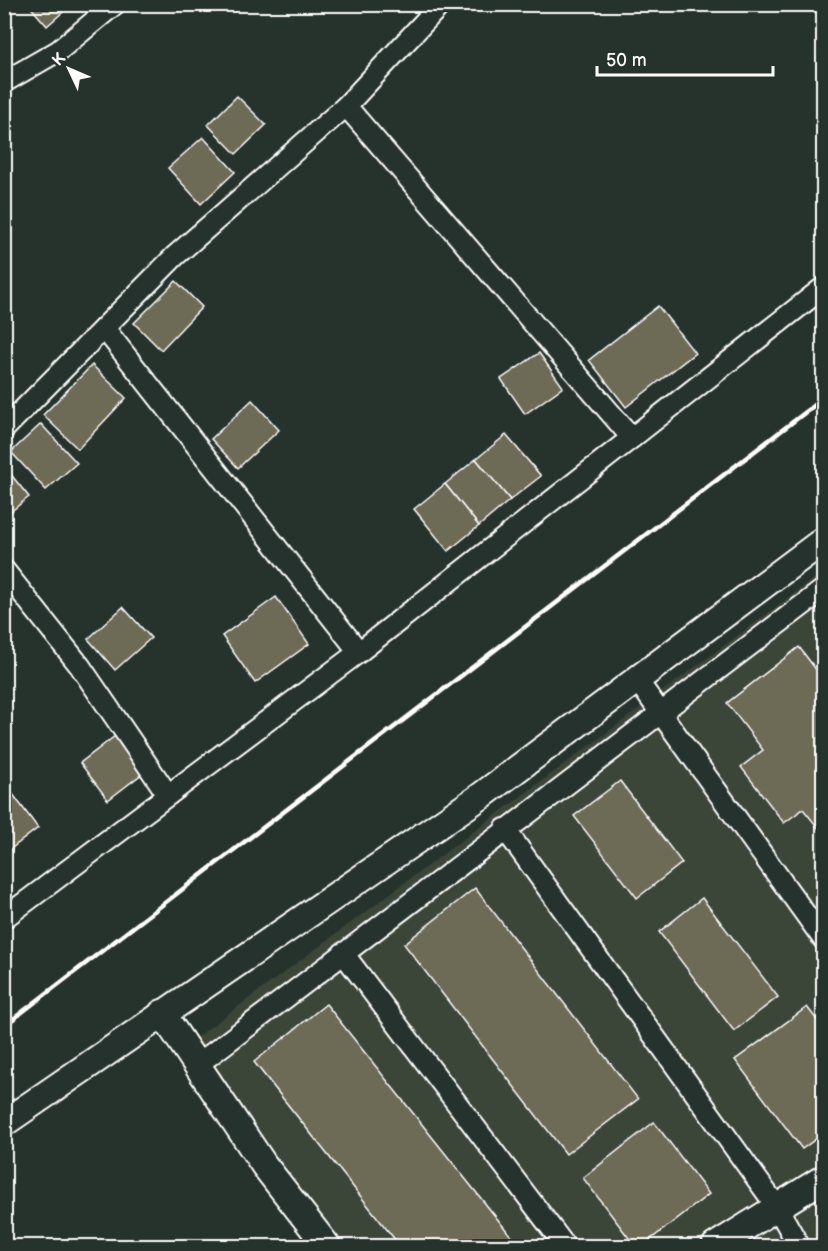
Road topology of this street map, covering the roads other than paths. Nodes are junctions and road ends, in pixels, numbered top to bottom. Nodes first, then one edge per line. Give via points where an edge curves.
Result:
1 (115, 4) edge
2 (441, 4) edge
3 (4, 82) edge
4 (346, 106) junction
5 (824, 287) edge
6 (104, 328) junction
7 (4, 429) edge
8 (632, 438) junction
9 (824, 540) edge
10 (4, 570) edge
11 (822, 594) edge
12 (359, 652) junction
13 (637, 680) junction
14 (659, 713) junction
15 (168, 795) junction
16 (505, 829) junction
17 (4, 918) edge
18 (824, 940) edge
19 (343, 953) junction
20 (162, 1013) junction
21 (197, 1065) junction
22 (4, 1124) edge
23 (824, 1178) edge
24 (777, 1207) junction
25 (327, 1246) edge
26 (565, 1246) edge
27 (715, 1246) edge
28 (799, 1246) edge

1 - 3 street via 58,51
2 - 4 street
4 - 6 street via 174,256
4 - 8 street
5 - 8 street
6 - 7 street
6 - 12 street
8 - 12 street
9 - 13 street
10 - 15 street via 80,666
11 - 14 street
12 - 15 street
13 - 14 street
13 - 20 street via 481,796
14 - 16 street
14 - 18 street
15 - 17 street
16 - 19 street
16 - 24 street
19 - 21 street
19 - 26 street
20 - 21 street
20 - 22 street
21 - 25 street via 264,1165
23 - 24 street
24 - 27 street
24 - 28 street

